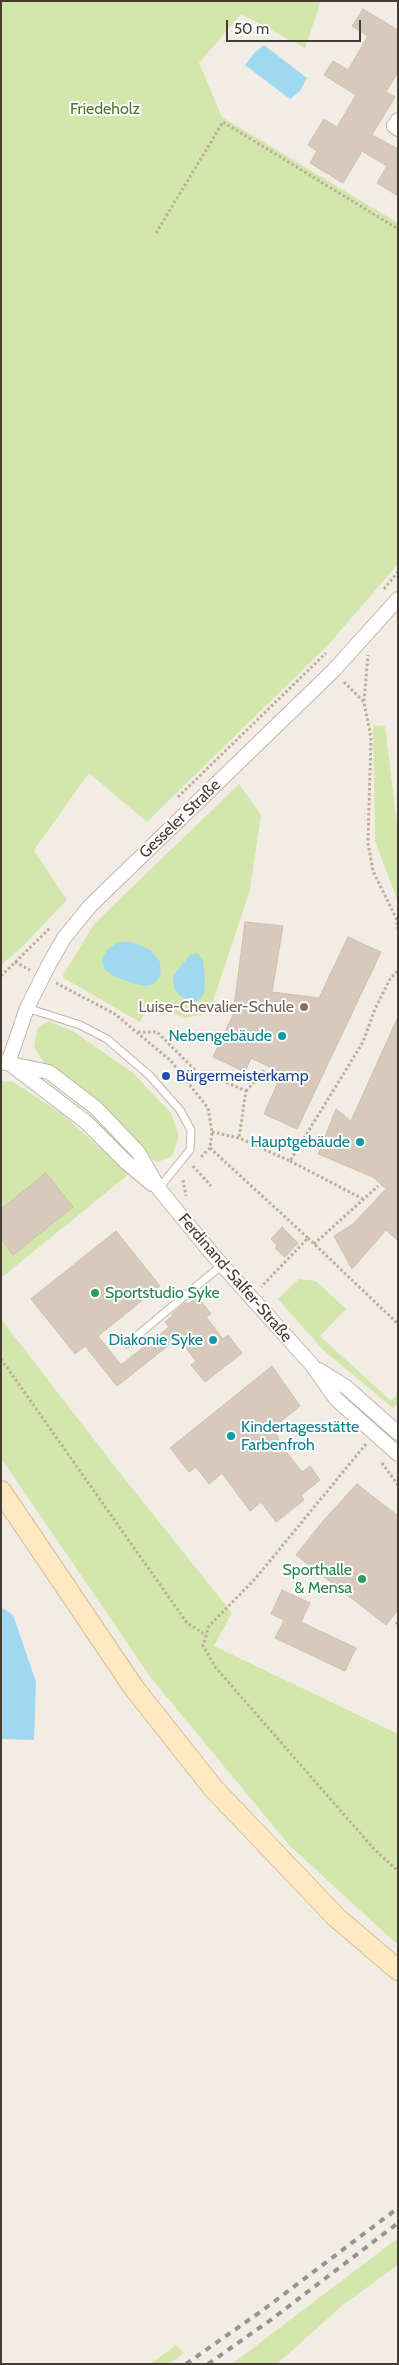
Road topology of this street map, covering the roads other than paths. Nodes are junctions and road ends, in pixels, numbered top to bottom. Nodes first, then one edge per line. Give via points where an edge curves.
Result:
1 (398, 120) edge
2 (398, 129) edge
3 (398, 599) edge
4 (28, 1008) junction
5 (4, 1062) edge
6 (159, 1189) junction
7 (222, 1265) junction
8 (127, 1344) dead end
9 (312, 1365) junction
10 (398, 1432) edge
11 (398, 1454) edge
12 (1, 1491) edge
13 (398, 1970) edge

1 - 2 street via 394,126
3 - 4 street, Gesseler Straße via 334,670 90,906 64,938
4 - 5 street, Gesseler Straße
4 - 6 lane via 80,1025 107,1039 149,1075 180,1110 192,1130 190,1150
5 - 6 street, Ferdinand-Salfer-Straße via 49,1072 96,1108 138,1152
6 - 7 street, Ferdinand-Salfer-Straße
7 - 8 lane
7 - 9 street, Ferdinand-Salfer-Straße
9 - 10 street, Ferdinand-Salfer-Straße via 346,1387
9 - 11 street, Ferdinand-Salfer-Straße via 336,1399
12 - 13 main road via 134,1688 213,1788 336,1917

